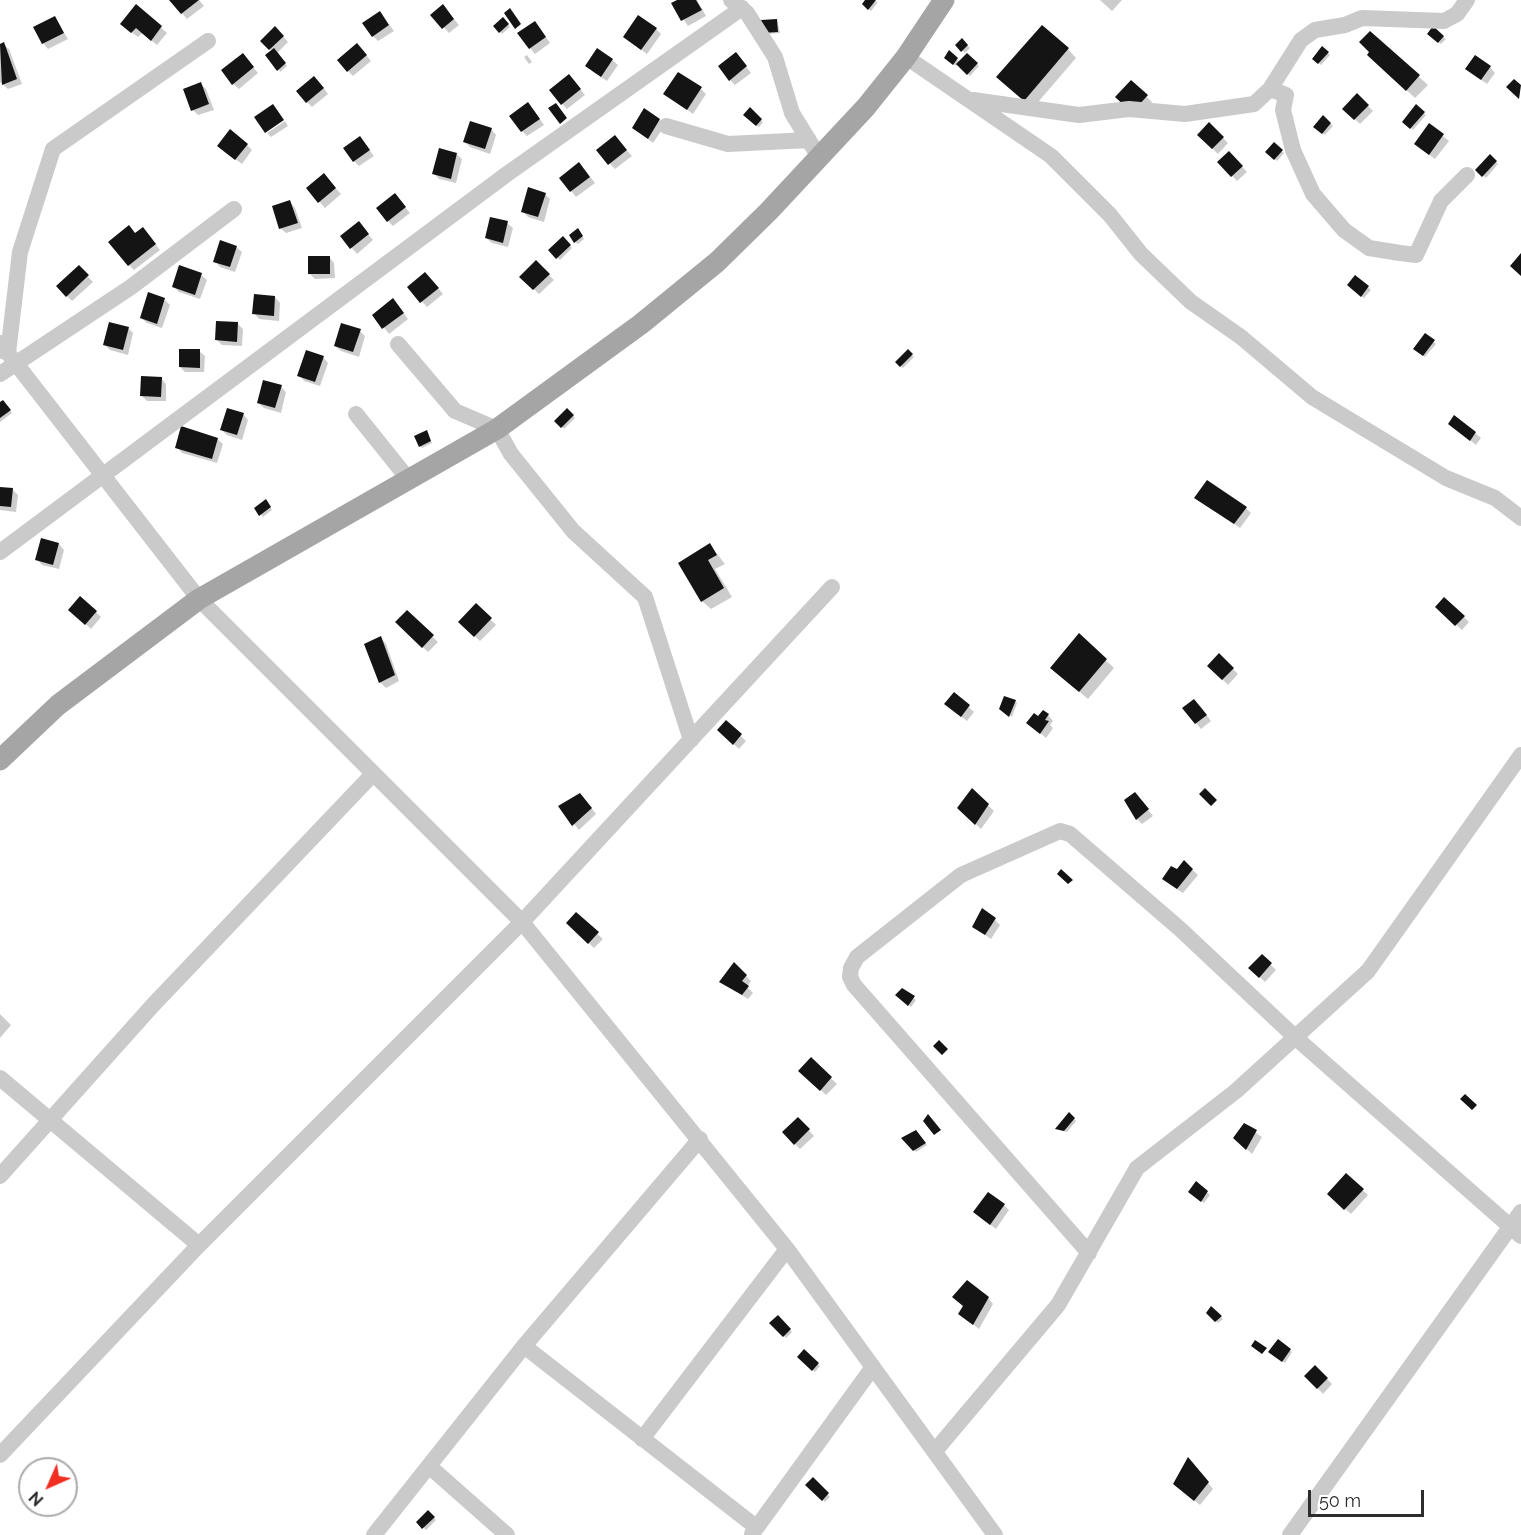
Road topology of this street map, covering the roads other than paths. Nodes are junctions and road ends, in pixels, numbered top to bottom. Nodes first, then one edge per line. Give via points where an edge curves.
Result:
1 (944, 0) edge
2 (1467, 0) edge
3 (736, 4) edge
4 (208, 41) dead end
5 (906, 57) junction
6 (1270, 89) junction
7 (966, 99) junction
8 (666, 126) dead end
9 (814, 149) junction
10 (1467, 175) dead end
11 (234, 209) dead end
12 (398, 344) dead end
13 (6, 352) edge
14 (0, 374) edge
15 (356, 414) dead end
16 (498, 429) junction
17 (105, 476) junction
18 (409, 480) junction
19 (1521, 518) edge
20 (0, 552) edge
21 (832, 587) dead end
22 (199, 599) junction
23 (691, 740) junction
24 (1521, 755) edge
25 (0, 760) edge
26 (372, 775) junction
27 (522, 922) junction
28 (1296, 1038) junction
29 (0, 1078) edge
30 (47, 1120) junction
31 (700, 1139) junction
32 (0, 1176) edge
33 (1521, 1212) edge
34 (1516, 1232) edge
35 (199, 1245) junction
36 (787, 1249) junction
37 (1089, 1253) junction
38 (524, 1346) junction
39 (873, 1367) junction
40 (642, 1439) junction
41 (935, 1451) junction
42 (0, 1455) edge
43 (429, 1466) junction
44 (754, 1531) edge
45 (374, 1535) edge
46 (507, 1535) edge
47 (996, 1535) edge
48 (1290, 1535) edge

1 - 5 main road
2 - 6 street via 1457,14 1444,21 1362,18 1315,30 1301,40
3 - 9 street via 778,63 792,113
3 - 17 street
4 - 13 street via 52,149 20,252
5 - 7 street
5 - 9 main road via 860,114
6 - 7 street via 1254,104 1185,114 1129,109 1079,115
6 - 10 street via 1286,95 1283,110 1293,150 1313,194 1344,230 1369,248 1416,255 1441,201
7 - 19 street via 1051,156 1191,302 1241,337 1312,397 1446,478 1495,498
8 - 9 street via 728,144
9 - 16 main road via 769,211 717,262 585,368
11 - 13 street via 73,328
12 - 16 street via 455,411
13 - 14 street
13 - 17 street
15 - 18 street
16 - 18 main road
16 - 23 street via 511,454 573,531 645,597
17 - 20 street
17 - 22 street
18 - 22 main road
21 - 23 street
22 - 25 main road via 58,705
22 - 26 street
23 - 27 street
24 - 28 street via 1376,962
26 - 27 street
26 - 30 street
27 - 31 street
27 - 35 street
28 - 34 street
28 - 37 street via 1236,1091 1137,1168
28 - 37 street via 1180,928 1070,834 1060,831 961,875 857,957 850,968 854,985
29 - 30 street
30 - 32 street
30 - 35 street
31 - 36 street
31 - 38 street
33 - 34 street
34 - 48 street
35 - 42 street
36 - 39 street
36 - 40 street
37 - 41 street via 1058,1305
38 - 40 street
38 - 43 street
39 - 41 street
39 - 44 street
40 - 44 street
41 - 47 street
43 - 45 street
43 - 46 street

